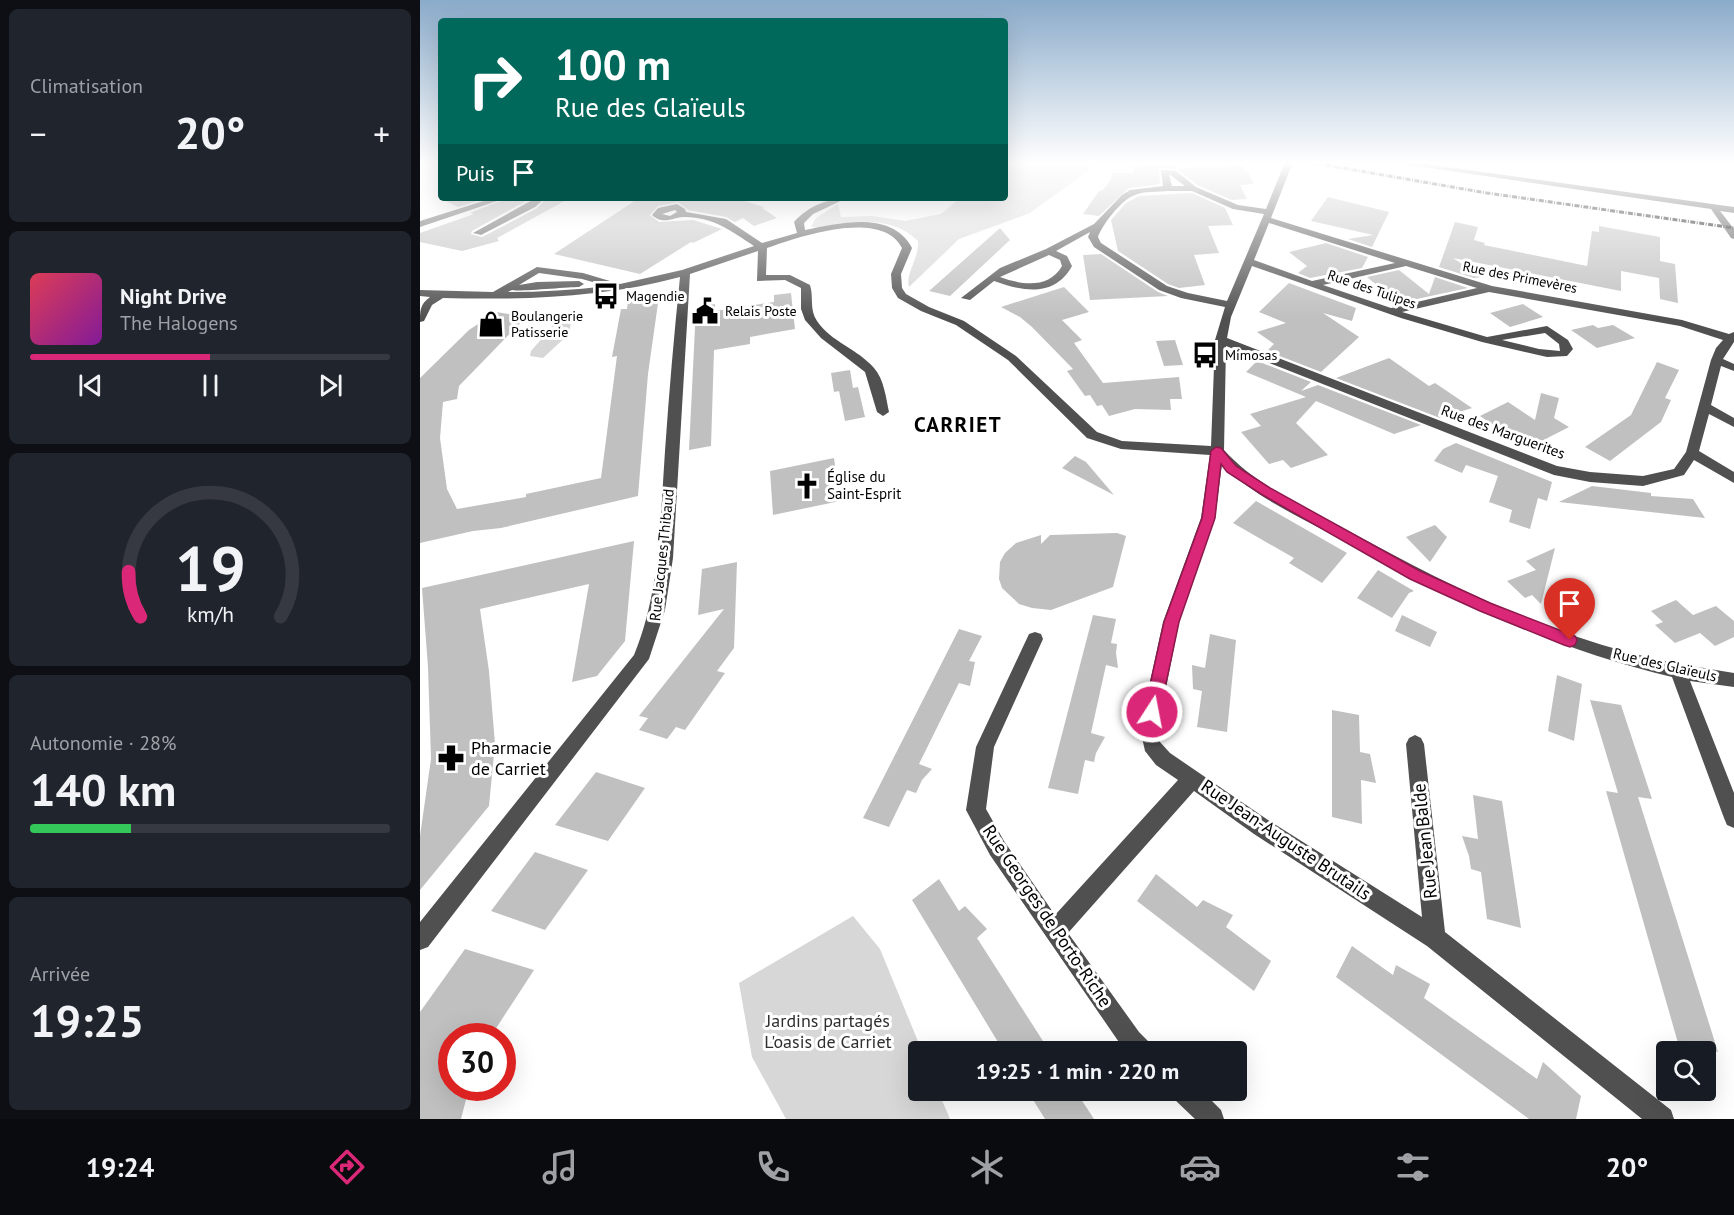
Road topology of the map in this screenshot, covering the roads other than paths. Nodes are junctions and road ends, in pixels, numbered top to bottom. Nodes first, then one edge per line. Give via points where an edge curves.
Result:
1 (451, 214) edge
2 (514, 214) edge
3 (681, 214) edge
4 (808, 214) edge
5 (1109, 214) edge
6 (1262, 214) edge
7 (1718, 214) edge
8 (1269, 216) junction
9 (420, 224) edge
10 (1098, 226) junction
11 (478, 233) dead end
12 (802, 235) junction
13 (1734, 236) edge
14 (762, 247) junction
15 (1049, 251) junction
16 (1249, 262) junction
17 (1404, 264) junction
18 (685, 273) junction
19 (993, 278) junction
20 (1313, 284) junction
21 (621, 287) junction
22 (1490, 289) junction
23 (420, 293) edge
24 (440, 295) junction
25 (496, 295) junction
26 (966, 298) dead end
27 (1230, 305) junction
28 (1389, 312) junction
29 (420, 319) edge
30 (1732, 337) edge
31 (1221, 340) junction
32 (1486, 340) junction
33 (1717, 360) junction
34 (1734, 368) edge
35 (1704, 406) junction
36 (883, 412) dead end
37 (1734, 423) edge
38 (1216, 451) junction
39 (1692, 453) junction
40 (1734, 478) edge
41 (1035, 639) dead end
42 (1677, 669) junction
43 (1734, 680) edge
44 (1415, 744) dead end
45 (1193, 778) junction
46 (1734, 818) edge
47 (1054, 932) junction
48 (1435, 938) junction
49 (420, 939) edge
50 (1132, 1041) edge
51 (1194, 1101) edge
52 (1212, 1119) edge
53 (1662, 1119) edge

1 - 9 street
2 - 11 street
3 - 14 street via 723,221
4 - 12 street via 799,222
5 - 10 street
6 - 8 street, Rue des Primevères
7 - 13 street
8 - 16 street, Rue Jean-Auguste Brutails
8 - 17 street, Rue des Primevères
10 - 15 street
10 - 27 street via 1093,237 1104,251 1163,288
12 - 14 street
12 - 38 street via 847,226 894,231 904,239 907,248 896,274 902,296 960,322 1012,358 1092,435 1121,446
14 - 18 street
14 - 36 street via 761,279 796,278 806,287 807,313 812,322 870,370
15 - 19 street
15 - 19 street via 1064,258 1067,266 1051,282 1024,287
16 - 20 street, Rue des Tulipes
16 - 27 street, Rue Jean-Auguste Brutails
17 - 20 street
17 - 22 street, Rue des Primevères
18 - 21 street
18 - 49 street, Rue Jacques Thibaud via 666,531 652,636 641,659
19 - 26 street
20 - 28 street, Rue des Tulipes
21 - 25 street via 556,295
21 - 25 street via 583,276 537,270
22 - 28 street
22 - 30 street, Rue des Primevères via 1682,323
23 - 24 street
24 - 25 street
24 - 29 street via 428,303
27 - 31 street, Rue Jean-Auguste Brutails
28 - 32 street, Rue des Tulipes
30 - 33 street, Rue des Marguerites
31 - 38 street, Rue Jean-Auguste Brutails
31 - 39 street, Rue des Marguerites via 1554,470 1643,481 1679,472
32 - 32 street, Rue des Tulipes via 1547,329 1567,349 1563,354 1550,355
33 - 34 street
33 - 35 street, Rue des Marguerites
35 - 37 street
35 - 39 street, Rue des Marguerites
38 - 42 street, Rue des Glaïeuls via 1232,469 1265,491 1415,575 1570,640
38 - 45 street, Rue Jean-Auguste Brutails via 1208,518 1171,622 1149,728 1151,745 1163,759
39 - 40 street
41 - 47 street, Rue Georges de Porto-Riche via 985,747 976,810
42 - 43 street, Rue des Glaïeuls
42 - 46 street
44 - 48 street, Rue Jean Balde
45 - 47 street
45 - 48 street, Rue Jean-Auguste Brutails via 1261,827
47 - 50 street, Rue Georges de Porto-Riche
48 - 53 street, Rue Jean-Auguste Brutails
51 - 52 street

